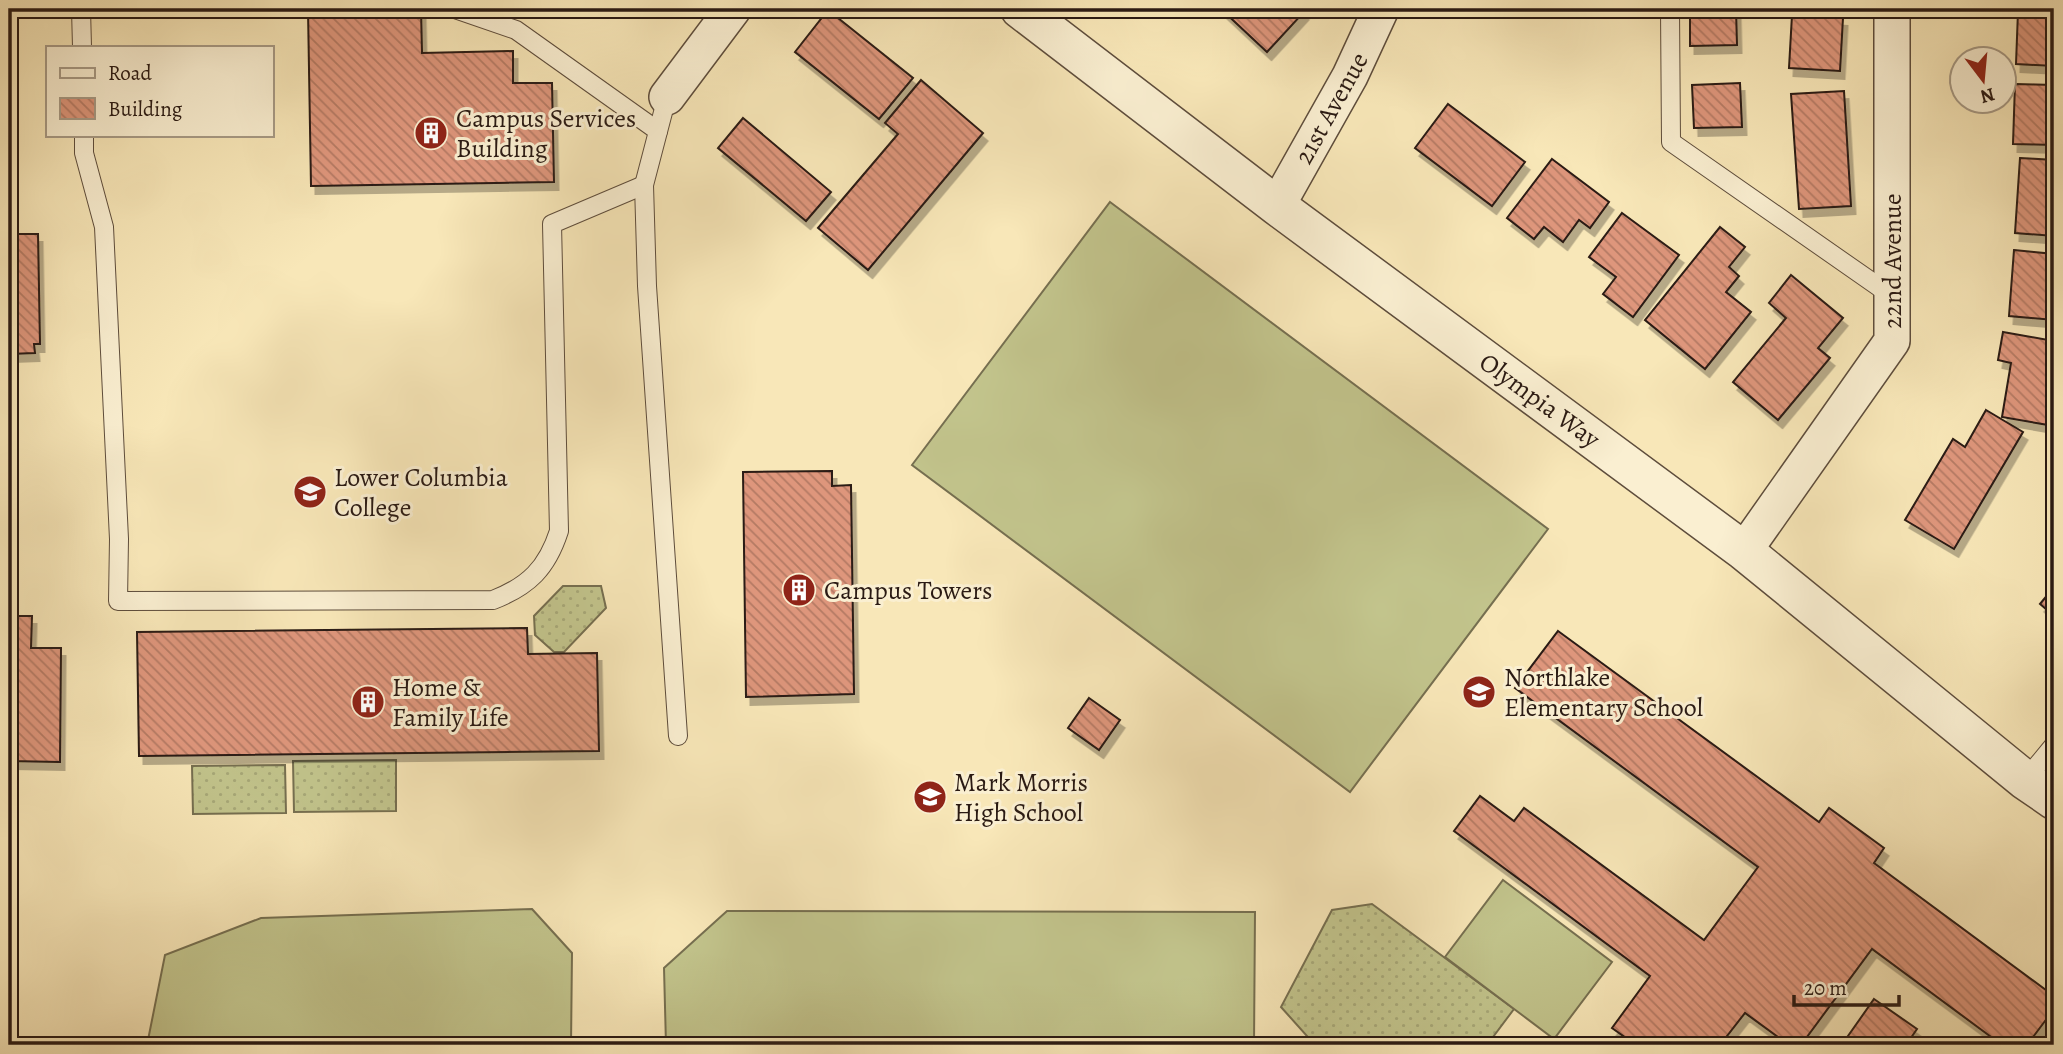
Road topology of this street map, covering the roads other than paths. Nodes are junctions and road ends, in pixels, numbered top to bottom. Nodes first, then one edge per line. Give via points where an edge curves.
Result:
1 (81, 9) edge
2 (455, 9) edge
3 (733, 9) edge
4 (1381, 9) edge
5 (1670, 9) edge
6 (1892, 9) edge
7 (1030, 12) edge
8 (82, 46) edge
9 (667, 97) joint
10 (658, 131) junction
11 (84, 136) edge
12 (644, 185) junction
13 (1277, 206) junction
14 (1892, 296) junction
15 (1744, 551) junction
16 (678, 736) dead end
17 (2054, 745) edge
18 (2040, 790) edge

1 - 8 lane
2 - 10 lane via 516,30
3 - 9 street
4 - 13 street, 21st Avenue via 1350,76
5 - 14 lane via 1671,142
6 - 14 street, 22nd Avenue
7 - 13 street, Olympia Way
9 - 10 lane
10 - 12 lane
11 - 12 lane via 84,153 104,227 118,601 493,600 517,591 537,575 551,555 559,531 552,224
12 - 16 lane
13 - 15 street, Olympia Way
14 - 15 street, 22nd Avenue via 1892,341
15 - 18 street, Olympia Way
17 - 18 lane

